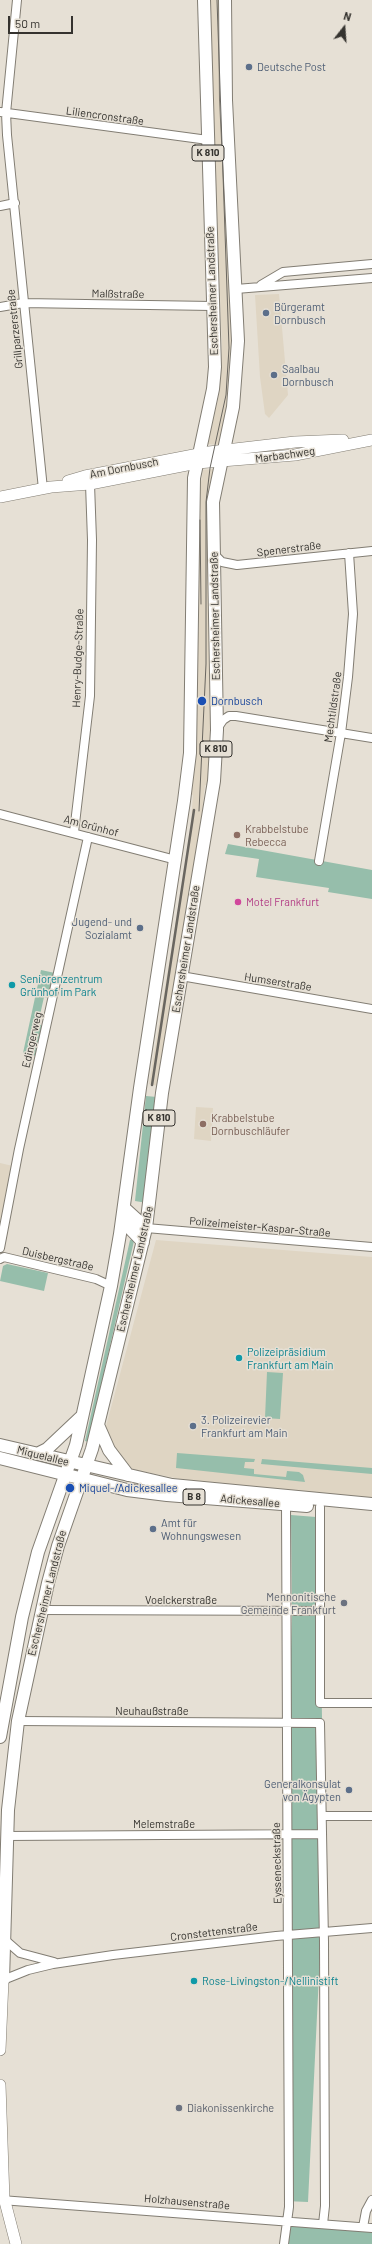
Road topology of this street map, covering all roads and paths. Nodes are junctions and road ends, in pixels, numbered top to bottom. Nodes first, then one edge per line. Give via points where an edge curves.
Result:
1 (17, 0) edge
2 (204, 0) edge
3 (225, 0) edge
4 (3, 112) edge
5 (208, 140) junction
6 (15, 203) junction
7 (0, 206) edge
8 (372, 264) edge
9 (372, 278) edge
10 (259, 286) junction
11 (236, 289) junction
12 (23, 303) junction
13 (212, 306) junction
14 (0, 307) edge
15 (223, 456) junction
16 (198, 458) junction
17 (90, 484) junction
18 (47, 488) junction
19 (0, 497) edge
20 (372, 551) edge
21 (214, 553) junction
22 (349, 553) junction
23 (217, 730) junction
24 (341, 733) junction
25 (372, 738) edge
26 (0, 814) edge
27 (74, 832) junction
28 (88, 837) junction
29 (176, 860) junction
30 (318, 862) dead end
31 (181, 976) junction
32 (372, 1009) edge
33 (123, 1214) junction
34 (146, 1228) junction
35 (133, 1231) junction
36 (120, 1234) junction
37 (143, 1242) junction
38 (372, 1247) edge
39 (0, 1248) edge
40 (0, 1258) edge
41 (111, 1286) junction
42 (82, 1416) junction
43 (98, 1425) junction
44 (0, 1445) edge
45 (37, 1454) junction
46 (0, 1458) edge
47 (70, 1462) junction
48 (87, 1466) junction
49 (64, 1475) junction
50 (128, 1475) junction
51 (82, 1479) junction
52 (286, 1504) junction
53 (372, 1504) edge
54 (320, 1507) junction
55 (372, 1512) edge
56 (42, 1610) junction
57 (286, 1611) junction
58 (321, 1611) junction
59 (372, 1703) edge
60 (18, 1721) junction
61 (287, 1722) junction
62 (0, 1737) edge
63 (322, 1816) junction
64 (372, 1816) edge
65 (287, 1834) junction
66 (322, 1834) junction
67 (6, 1836) junction
68 (372, 1928) edge
69 (324, 1931) junction
70 (288, 1935) junction
71 (4, 1939) junction
72 (59, 1964) junction
73 (1, 1981) edge
74 (0, 2050) edge
75 (0, 2085) edge
76 (0, 2185) edge
77 (2, 2200) edge
78 (372, 2200) edge
79 (288, 2222) junction
80 (323, 2224) junction
81 (363, 2227) junction
82 (372, 2228) edge
83 (16, 2244) edge
84 (284, 2244) edge

1 - 4 street, Grillparzerstraße
2 - 5 main road, Eschersheimer Landstraße / K 810
3 - 11 main road, Eschersheimer Landstraße / K 810 via 226,100
4 - 5 street, Liliencronstraße
4 - 6 street, Grillparzerstraße
5 - 13 main road, Eschersheimer Landstraße / K 810
6 - 7 street
6 - 12 street, Grillparzerstraße
8 - 10 street via 283,272
9 - 10 street
10 - 11 street
11 - 15 main road, Eschersheimer Landstraße / K 810 via 237,379
12 - 13 street, Malßstraße
12 - 14 street, Malßstraße
12 - 18 street, Grillparzerstraße
13 - 16 main road, Eschersheimer Landstraße / K 810 via 215,366 213,389
15 - 15 main road, Marbachweg via 295,455 372,440 295,442
15 - 16 main road, Marbachweg
15 - 21 main road, Eschersheimer Landstraße / K 810 via 214,502
16 - 17 main road, Am Dornbusch
16 - 18 main road, Am Dornbusch via 85,476
16 - 29 main road, Eschersheimer Landstraße / K 810 via 193,501 190,753
17 - 18 main road, Am Dornbusch
17 - 27 street, Henry-Budge-Straße via 90,696
18 - 19 main road, Am Dornbusch
20 - 22 street, Spenerstraße
21 - 22 street, Spenerstraße via 222,562 234,565
21 - 23 main road, Eschersheimer Landstraße / K 810
22 - 24 street, Mechtildstraße via 353,614
23 - 24 street via 223,720 229,716 236,716
23 - 31 main road, Eschersheimer Landstraße / K 810 via 213,786
24 - 25 street
24 - 30 street, Mechtildstraße
26 - 27 street, Am Grünhof
27 - 28 street, Am Grünhof
28 - 29 street, Am Grünhof
28 - 39 street, Edingerweg via 19,1149
29 - 33 main road, Eschersheimer Landstraße / K 810
31 - 32 street, Humserstraße
31 - 34 main road, Eschersheimer Landstraße / K 810 via 162,1093
33 - 34 main road
33 - 35 main road
33 - 36 main road, Eschersheimer Landstraße / K 810
34 - 35 main road
34 - 37 main road, Eschersheimer Landstraße / K 810
34 - 38 street, Polizeimeister-Kaspar-Straße
35 - 36 main road
35 - 37 main road
36 - 41 main road, Eschersheimer Landstraße / K 810
37 - 43 main road, Eschersheimer Landstraße / K 810
40 - 41 street, Duisbergstraße via 98,1280
41 - 42 main road, Eschersheimer Landstraße / K 810
42 - 45 main road via 47,1449
42 - 47 main road, Eschersheimer Landstraße / K 810
43 - 48 main road, Eschersheimer Landstraße / K 810
43 - 50 main road via 109,1450
44 - 45 main road, Miquelallee / B 8
45 - 47 main road, Miquelallee / B 8
46 - 49 main road, Miquelallee / B 8
47 - 48 main road, Miquelallee / B 8
47 - 49 main road, Eschersheimer Landstraße
48 - 50 main road, Adickesallee / B 8
48 - 51 main road, Eschersheimer Landstraße
49 - 51 main road, Miquelallee / B 8
49 - 62 main road, Eschersheimer Landstraße via 38,1552 22,1617
50 - 53 main road, Adickesallee / B 8 via 172,1485
51 - 52 main road, Adickesallee / B 8 via 127,1490 167,1495
51 - 56 main road, Eschersheimer Landstraße via 56,1550
52 - 54 main road, Adickesallee / B 8
52 - 57 street, Eysseneckstraße
54 - 55 main road, Adickesallee / B 8
54 - 58 street
56 - 57 street, Voelckerstraße
56 - 60 main road, Eschersheimer Landstraße
57 - 58 street, Voelckerstraße
57 - 61 street, Eysseneckstraße
58 - 59 street via 320,1703
60 - 61 street, Neuhaußstraße
60 - 67 main road, Eschersheimer Landstraße
61 - 63 street, Neuhaußstraße via 320,1723
61 - 65 street, Eysseneckstraße
63 - 64 street
63 - 66 street
65 - 66 street, Melemstraße
65 - 67 street, Melemstraße
65 - 70 street, Eysseneckstraße
66 - 69 street
67 - 71 main road, Eschersheimer Landstraße
68 - 69 street, Cronstettenstraße
69 - 70 street, Cronstettenstraße
69 - 80 street
70 - 72 street, Cronstettenstraße via 113,1955
70 - 79 street, Eysseneckstraße
71 - 72 street, Cronstettenstraße via 20,1953
71 - 73 main road, Eschersheimer Landstraße
72 - 73 street, Cronstettenstraße via 28,1970
73 - 74 main road, Eschersheimer Landstraße
75 - 77 main road
76 - 77 main road
77 - 79 street, Holzhausenstraße
77 - 83 main road
78 - 81 street
79 - 80 street, Holzhausenstraße
79 - 84 street, Eysseneckstraße
80 - 81 street, Holzhausenstraße
81 - 82 street, Holzhausenstraße

